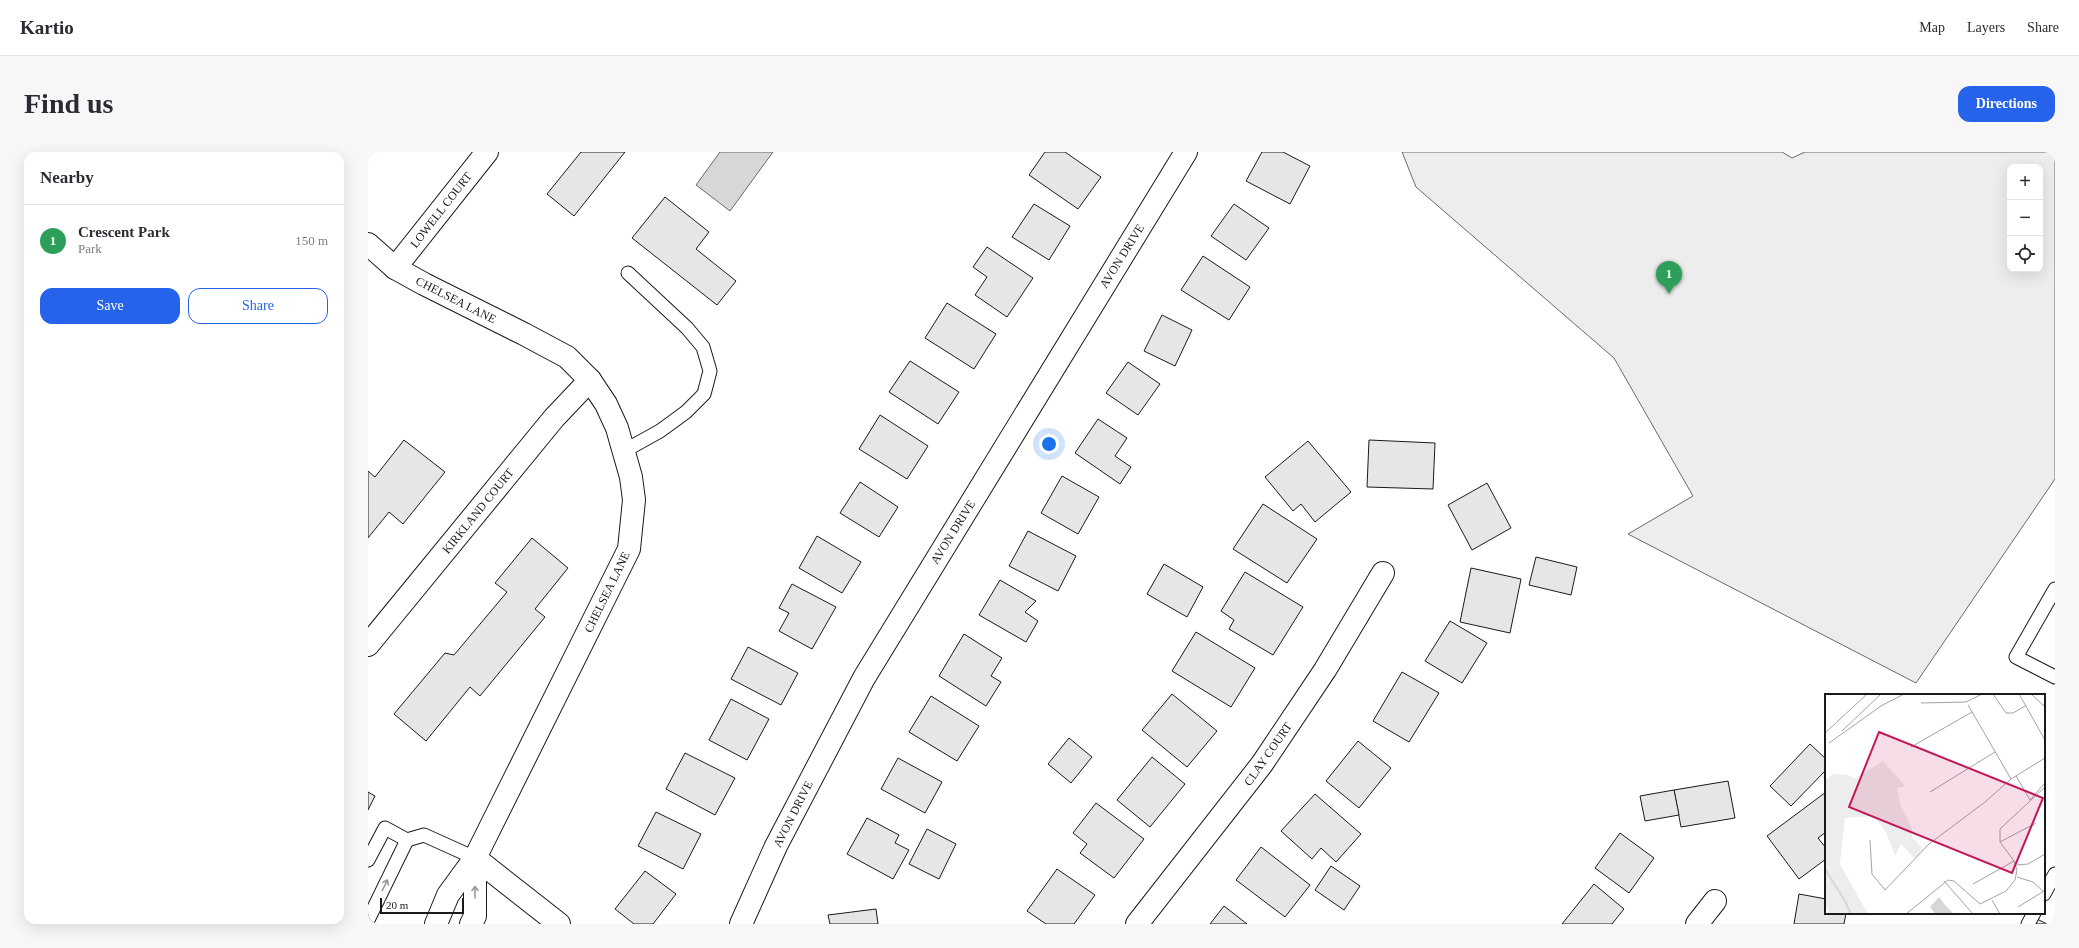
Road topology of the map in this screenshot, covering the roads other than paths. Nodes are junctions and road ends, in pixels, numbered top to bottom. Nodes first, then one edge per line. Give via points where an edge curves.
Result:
1 (487, 152) edge
2 (1186, 152) edge
3 (368, 244) edge
4 (396, 268) junction
5 (628, 274) dead end
6 (590, 380) junction
7 (624, 451) junction
8 (1383, 573) dead end
9 (2055, 589) edge
10 (368, 645) edge
11 (2055, 677) edge
12 (407, 840) junction
13 (475, 858) junction
14 (368, 860) edge
15 (2055, 874) edge
16 (2045, 892) edge
17 (1715, 901) dead end
18 (2033, 914) edge
19 (368, 920) edge
20 (436, 924) edge
21 (471, 924) edge
22 (559, 924) edge
23 (741, 924) edge
24 (1137, 924) edge
25 (1697, 924) edge
26 (2028, 924) edge

1 - 4 street, LOWELL COURT
2 - 23 street, AVON DRIVE via 864,678 776,846
3 - 4 street, CHELSEA LANE
4 - 6 street, CHELSEA LANE via 567,357
5 - 7 lane via 688,328 703,347 710,371 704,394 686,412 660,431
6 - 7 street, CHELSEA LANE via 606,404
6 - 10 street, KIRKLAND COURT via 554,418
7 - 13 street, CHELSEA LANE via 632,477 634,500 629,550
8 - 24 street, CLAY COURT via 1325,670 1262,764
9 - 11 lane via 2016,657
12 - 13 lane via 424,835
12 - 14 lane via 384,828
19 -> 12 lane
13 - 20 street, CHELSEA LANE via 448,895
21 -> 13 street, CHELSEA LANE via 475,916
13 - 22 street
15 - 16 lane
17 - 25 street
18 - 26 lane

